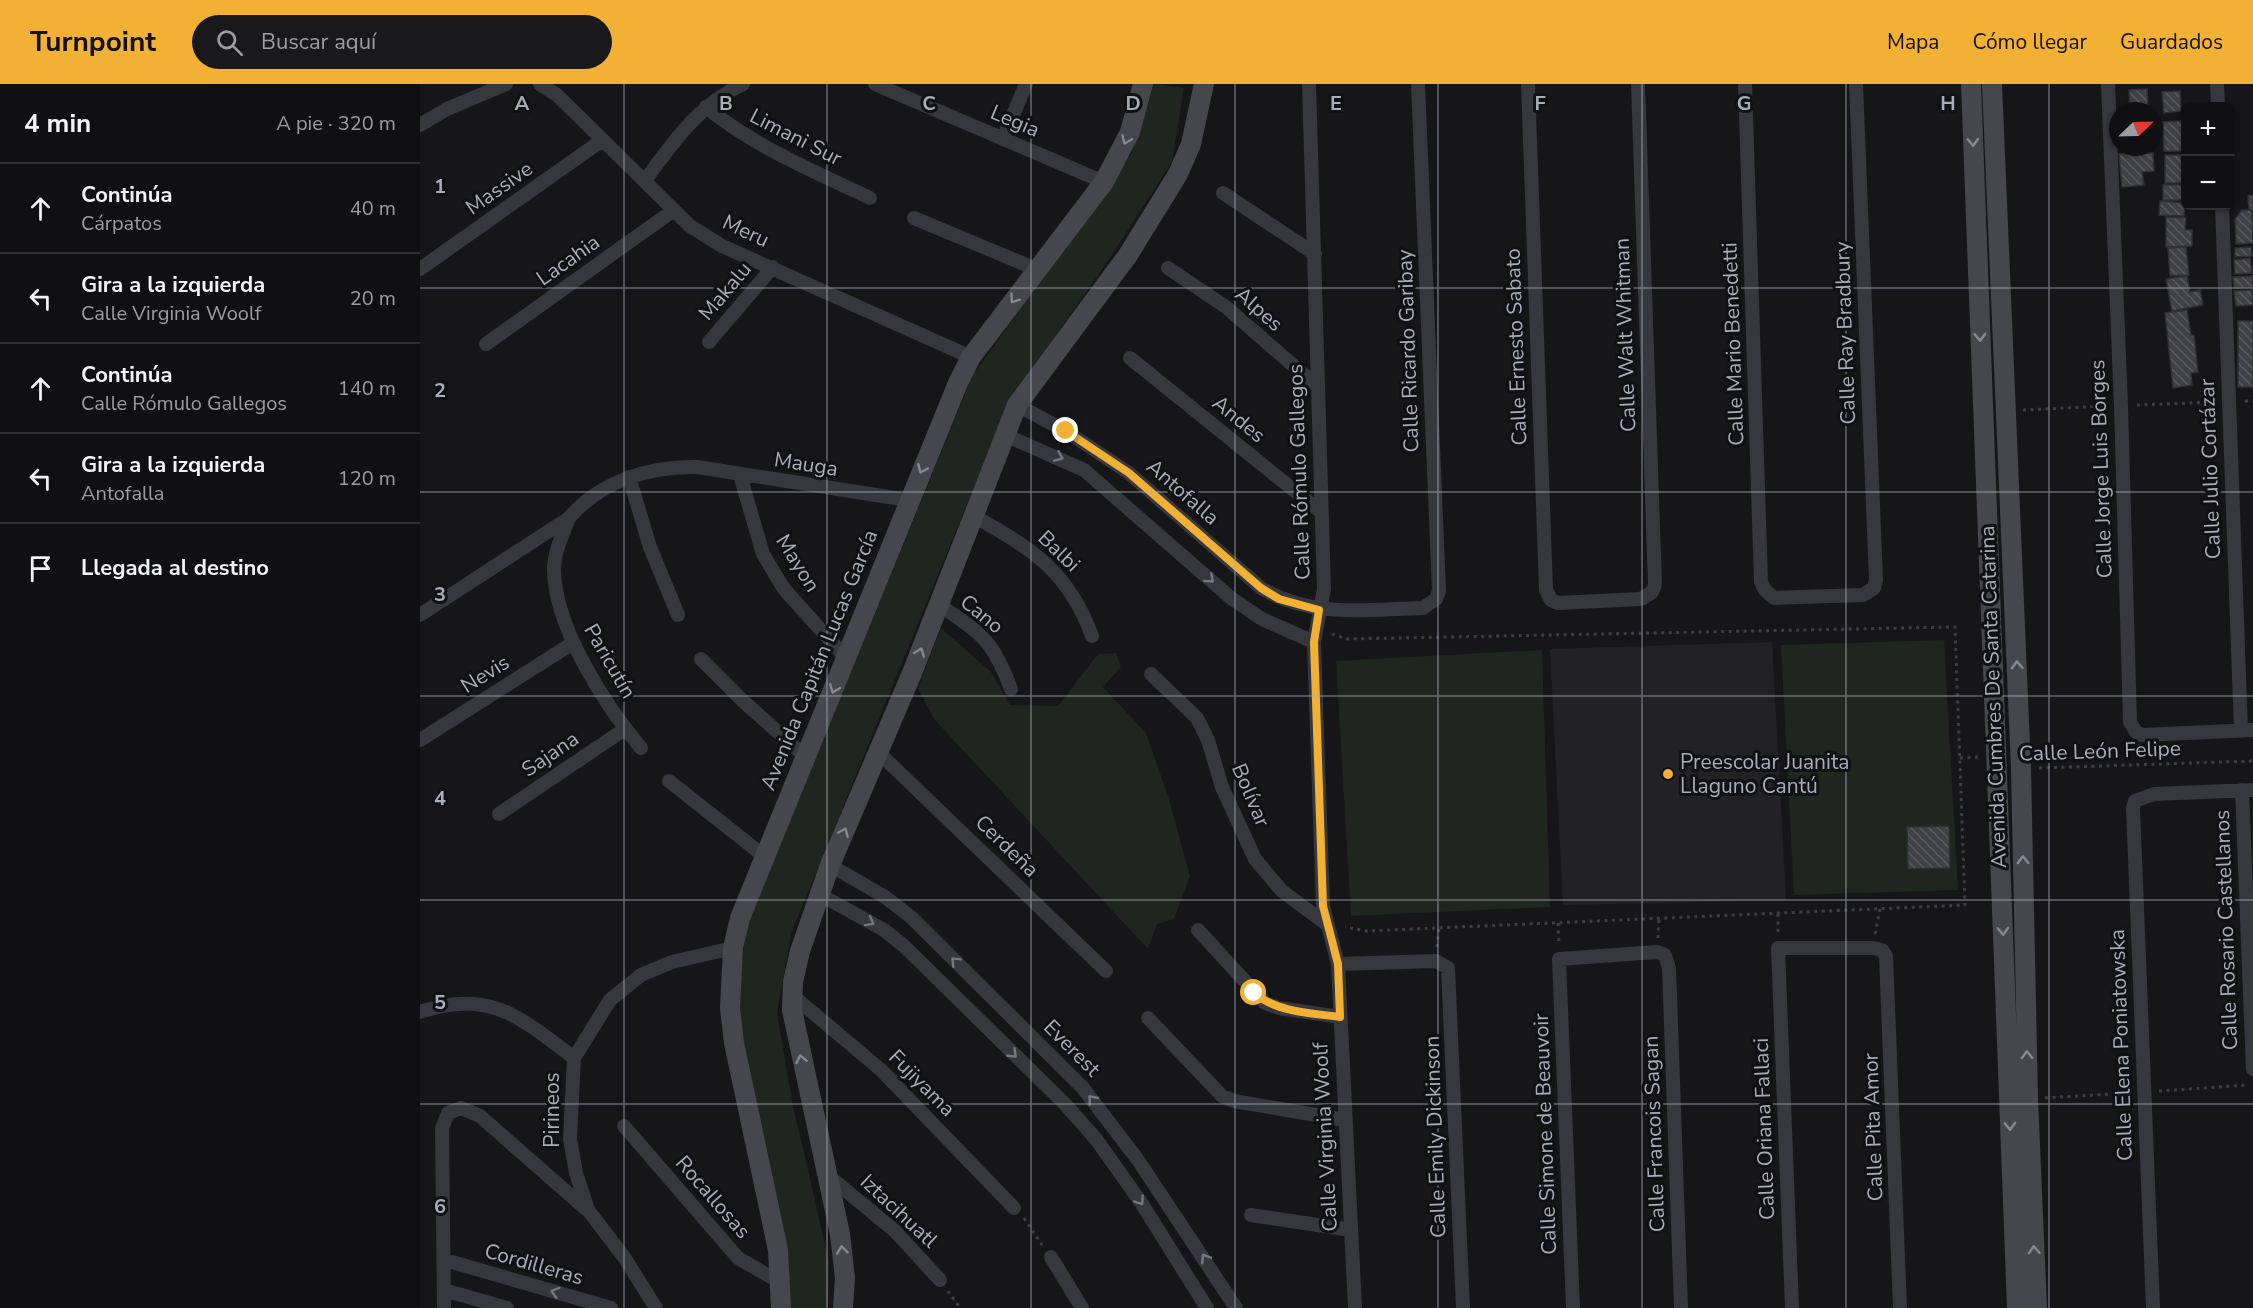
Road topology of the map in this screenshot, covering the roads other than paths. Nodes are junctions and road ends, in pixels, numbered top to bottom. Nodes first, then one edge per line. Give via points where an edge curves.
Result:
1 (506, 84) edge
2 (743, 84) edge
3 (875, 84) edge
4 (1026, 84) edge
5 (1143, 84) edge
6 (1204, 84) edge
7 (1309, 84) edge
8 (1418, 84) edge
9 (1528, 84) edge
10 (1638, 84) edge
11 (1745, 84) edge
12 (1856, 84) edge
13 (1971, 84) edge
14 (1992, 84) edge
15 (2108, 84) edge
16 (2217, 84) edge
17 (542, 85) edge
18 (2218, 102) edge
19 (706, 107) junction
20 (420, 125) edge
21 (1003, 139) junction
22 (601, 141) junction
23 (646, 179) junction
24 (1104, 182) junction
25 (1223, 193) dead end
26 (870, 198) dead end
27 (674, 210) junction
28 (2222, 210) edge
29 (914, 218) dead end
30 (1315, 254) junction
31 (773, 267) junction
32 (1168, 268) dead end
33 (420, 269) edge
34 (1036, 269) junction
35 (709, 342) dead end
36 (486, 344) dead end
37 (971, 357) junction
38 (1131, 358) dead end
39 (1317, 387) junction
40 (1017, 405) junction
41 (1005, 435) junction
42 (740, 475) junction
43 (629, 477) junction
44 (908, 500) junction
45 (1321, 512) junction
46 (975, 517) junction
47 (569, 518) junction
48 (1876, 580) joint
49 (1655, 585) joint
50 (939, 605) junction
51 (1423, 608) joint
52 (1319, 610) junction
53 (420, 615) edge
54 (678, 615) dead end
55 (1315, 635) junction
56 (1092, 636) dead end
57 (573, 643) junction
58 (846, 658) junction
59 (701, 659) dead end
60 (1151, 674) dead end
61 (1011, 689) dead end
62 (625, 729) junction
63 (2247, 731) edge
64 (420, 740) edge
65 (641, 748) dead end
66 (878, 752) junction
67 (807, 758) junction
68 (1997, 774) junction
69 (2021, 774) junction
70 (669, 781) dead end
71 (2247, 790) edge
72 (499, 814) dead end
73 (764, 856) junction
74 (830, 865) junction
75 (819, 894) junction
76 (1325, 923) junction
77 (1198, 930) dead end
78 (733, 948) junction
79 (1779, 948) joint
80 (1559, 959) joint
81 (1338, 964) junction
82 (1106, 971) dead end
83 (792, 995) junction
84 (420, 1012) edge
85 (1340, 1017) junction
86 (1148, 1018) dead end
87 (574, 1058) junction
88 (2253, 1069) edge
89 (1346, 1120) junction
90 (624, 1126) dead end
91 (826, 1174) junction
92 (1014, 1208) road end
93 (588, 1210) junction
94 (1251, 1215) dead end
95 (1351, 1230) junction
96 (1051, 1257) road end
97 (445, 1260) junction
98 (940, 1280) road end
99 (780, 1282) junction
100 (444, 1290) junction
101 (444, 1308) edge
102 (507, 1308) edge
103 (612, 1308) edge
104 (656, 1308) edge
105 (781, 1308) edge
106 (843, 1308) edge
107 (1082, 1308) edge
108 (1207, 1308) edge
109 (1236, 1308) edge
110 (1355, 1308) edge
111 (1463, 1308) edge
112 (1573, 1308) edge
113 (1681, 1308) edge
114 (1792, 1308) edge
115 (1900, 1308) edge
116 (2017, 1308) edge
117 (2037, 1308) edge
118 (2153, 1308) edge

1 - 20 street
2 - 19 street
3 - 21 street, Legia
4 - 21 street
5 -> 24 street, Avenida Capitán Lucas García via 1130,132
6 - 40 street via 1191,144 1178,174 1128,255
7 - 30 street, Calle Rómulo Gallegos
8 - 51 street, Calle Ricardo Garibay via 1439,591 1436,600
9 - 49 street, Calle Ernesto Sabato via 1546,590 1551,600 1558,603 1641,599
10 - 49 street, Calle Walt Whitman
11 - 48 street, Calle Mario Benedetti via 1761,582 1774,598 1863,595 1874,588
12 - 48 street, Calle Ray Bradbury
13 -> 68 street, Avenida Cumbres De Santa Catarina
69 -> 14 street, Avenida Cumbres De Santa Catarina
15 - 63 street, Calle Jorge Luis Borges via 2130,722 2142,735
16 - 18 street
17 - 22 street, Meru
19 - 23 street
19 - 26 street, Limani Sur via 759,144
21 - 24 street, Legia
22 - 23 street, Meru
22 - 33 street, Massive
23 - 27 street, Meru
24 - 34 street, Avenida Capitán Lucas García
25 - 30 street
27 - 31 street, Meru via 690,226 722,246
27 - 36 street, Lacahia
28 - 63 street, Calle Julio Cortázar
29 - 34 street
30 - 39 street, Calle Rómulo Gallegos
31 - 35 street, Makalu
31 - 37 street, Meru
32 - 39 street, Alpes via 1226,307
34 -> 37 street, Avenida Capitán Lucas García
37 -> 44 street, Avenida Capitán Lucas García
38 - 45 street, Andes
39 - 45 street, Calle Rómulo Gallegos
40 - 41 street
40 - 52 street, Antofalla via 1066,431 1129,473 1261,588 1279,599
41 - 46 street
41 -> 55 street via 1084,470 1231,598 1262,619
42 - 43 street, Mauga via 697,467 666,467
42 - 44 street, Mauga
42 - 58 street, Mayon via 763,554 784,589
43 - 47 street via 587,501
43 - 54 street via 650,547
44 - 58 street, Avenida Capitán Lucas García
45 - 52 street, Calle Rómulo Gallegos via 1324,589
46 - 50 street
46 - 56 street, Balbi via 1039,555 1083,610
47 - 53 street
47 - 57 street, Paricutín via 554,566 560,606
50 - 61 street, Cano via 990,643
66 -> 50 street
51 - 52 street, Antofalla
52 - 55 street, Calle Rómulo Gallegos
55 - 76 street, Calle Rómulo Gallegos
57 - 62 street, Paricutín
57 - 64 street, Nevis
58 -> 67 street, Avenida Capitán Lucas García
59 - 67 street
60 - 76 street, Bolívar via 1197,718 1222,787 1255,859 1281,891
62 - 65 street, Paricutín
62 - 72 street, Sajana
74 -> 66 street
66 - 82 street, Cerdeña
67 - 73 street, Avenida Capitán Lucas García
68 - 69 street
68 -> 116 street, Avenida Cumbres De Santa Catarina
117 -> 69 street, Avenida Cumbres De Santa Catarina
70 - 73 street
71 - 88 street, Calle Rosario Castellanos
71 - 118 street, Calle Elena Poniatowska via 2154,795 2135,801 2133,808
73 - 78 street, Avenida Capitán Lucas García
74 - 75 street
109 -> 74 street, Everest via 1138,1160 1083,1088 911,917
75 - 83 street via 800,951
75 -> 108 street via 884,930 904,946 1064,1103 1096,1139 1142,1204
76 - 81 street, Calle Rómulo Gallegos
77 - 85 street via 1266,1003
78 - 87 street, Pirineos via 672,962 641,975 610,1000
78 - 99 street, Avenida Capitán Lucas García via 730,1008 734,1043 775,1230
79 - 114 street, Calle Oriana Fallaci
79 - 115 street, Calle Pita Amor via 1875,948 1886,956
80 - 112 street, Calle Simone de Beauvoir
80 - 113 street, Calle Francois Sagan via 1657,952 1667,960
81 - 85 street, Calle Virginia Woolf
81 - 111 street, Calle Emily Dickinson via 1436,961 1446,964 1450,974
91 -> 83 street via 795,1030
83 - 92 street, Fujiyama via 881,1070
84 - 87 street via 462,1003 496,1008 519,1016
85 - 89 street, Calle Virginia Woolf
86 - 89 street via 1221,1096
87 - 93 street, Pirineos via 570,1139
89 - 95 street, Calle Virginia Woolf
90 - 99 street, Rocallosas via 733,1253
91 - 98 street, Iztacihuatl via 895,1231
106 -> 91 street via 845,1278 840,1234
93 - 97 street via 480,1116 471,1110 454,1110 442,1128
93 - 104 street, Pirineos
94 - 95 street
95 - 110 street, Calle Virginia Woolf
96 - 107 street
97 - 100 street
103 -> 97 street, Cordilleras
99 - 105 street, Avenida Capitán Lucas García
100 - 101 street
100 - 102 street

